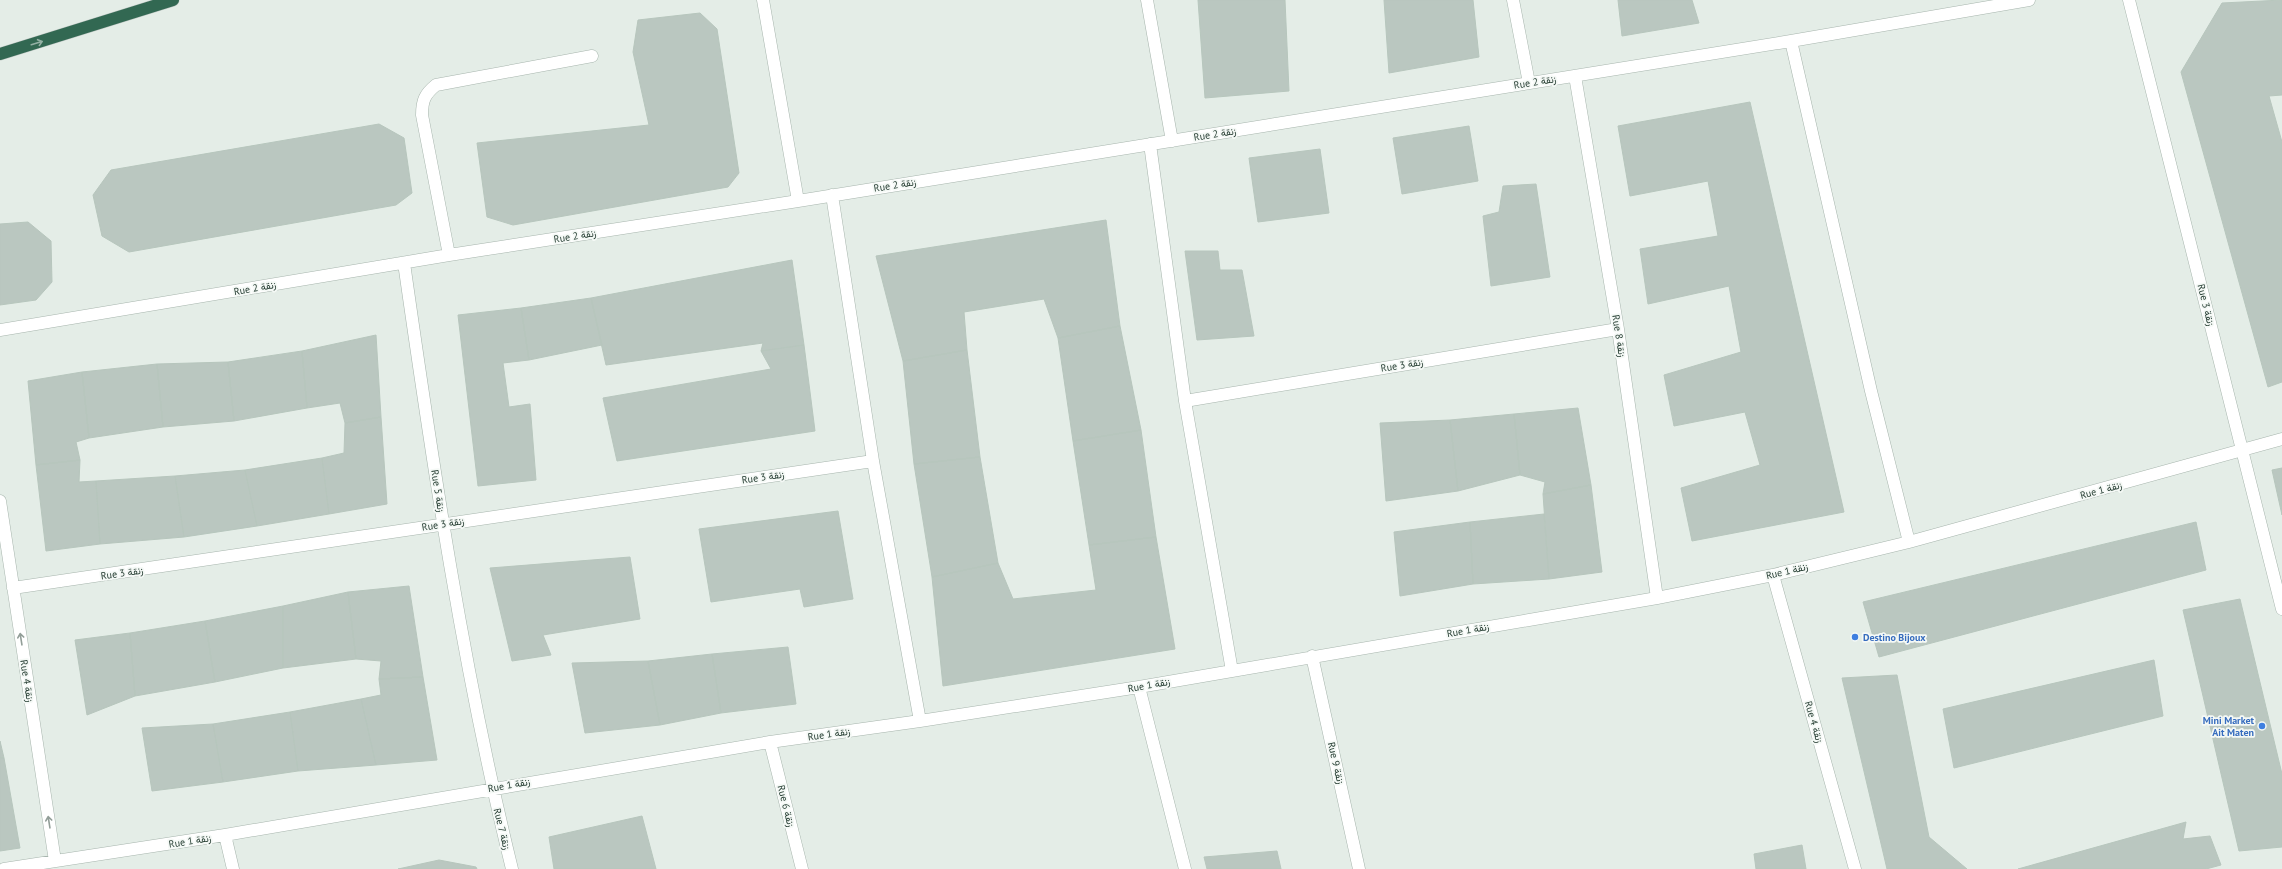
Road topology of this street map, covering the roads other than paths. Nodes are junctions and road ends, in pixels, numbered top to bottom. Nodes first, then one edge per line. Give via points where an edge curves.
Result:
1 (173, 0) edge
2 (764, 0) edge
3 (1147, 0) edge
4 (1513, 0) edge
5 (2028, 0) edge
6 (2129, 0) edge
7 (1790, 41) junction
8 (0, 54) edge
9 (592, 56) dead end
10 (1575, 76) junction
11 (1530, 83) junction
12 (1172, 141) junction
13 (1150, 144) junction
14 (832, 195) junction
15 (798, 201) junction
16 (449, 255) junction
17 (404, 263) junction
18 (1618, 329) junction
19 (0, 330) edge
20 (1185, 401) junction
21 (2282, 439) edge
22 (2242, 451) junction
23 (872, 461) junction
24 (0, 501) edge
25 (443, 524) junction
26 (1909, 542) junction
27 (1773, 575) junction
28 (13, 588) junction
29 (1657, 598) junction
30 (2282, 609) edge
31 (1312, 656) junction
32 (1232, 671) junction
33 (1139, 687) junction
34 (920, 721) junction
35 (770, 742) junction
36 (492, 788) junction
37 (225, 835) junction
38 (55, 861) junction
39 (4, 869) edge
40 (233, 869) edge
41 (512, 869) edge
42 (802, 869) edge
43 (1185, 869) edge
44 (1359, 869) edge
45 (1855, 869) edge

8 -> 1 highway
2 - 15 street
3 - 12 street
4 - 11 street
5 - 7 street, Rue 2 زنقة
6 - 22 street, Rue 3 زنقة
7 - 10 street, Rue 2 زنقة
7 - 26 street via 1871,391
9 - 16 street via 436,85 427,93 422,102 422,115
10 - 11 street, Rue 2 زنقة
10 - 18 street, Rue 8 زنقة
11 - 12 street, Rue 2 زنقة
12 - 13 street, Rue 2 زنقة
13 - 14 street, Rue 2 زنقة
13 - 20 street
14 - 15 street, Rue 2 زنقة
14 - 23 street
15 - 16 street, Rue 2 زنقة
16 - 17 street, Rue 2 زنقة
17 - 19 street, Rue 2 زنقة
17 - 25 street, Rue 5 زنقة
18 - 20 street, Rue 3 زنقة
18 - 29 street, Rue 8 زنقة
20 - 32 street
21 - 22 street, Rue 1 زنقة
22 - 26 street, Rue 1 زنقة
22 - 30 street, Rue 3 زنقة
23 - 25 street, Rue 3 زنقة
23 - 34 street
24 - 28 street, Rue 4 زنقة
25 - 28 street, Rue 3 زنقة
25 - 36 street, Rue 5 زنقة
26 - 27 street, Rue 1 زنقة
27 - 29 street, Rue 1 زنقة
27 - 45 street, Rue 4 زنقة
38 -> 28 street, Rue 4 زنقة
29 - 31 street, Rue 1 زنقة
31 - 32 street, Rue 1 زنقة
31 - 44 street, Rue 9 زنقة
32 - 33 street, Rue 1 زنقة
33 - 34 street, Rue 1 زنقة
33 - 43 street
34 - 35 street, Rue 1 زنقة
35 - 36 street, Rue 1 زنقة
35 - 42 street, Rue 6 زنقة
36 - 37 street, Rue 1 زنقة
36 - 41 street, Rue 7 زنقة
37 - 38 street, Rue 1 زنقة
37 - 40 street
38 - 39 street, Rue 1 زنقة

